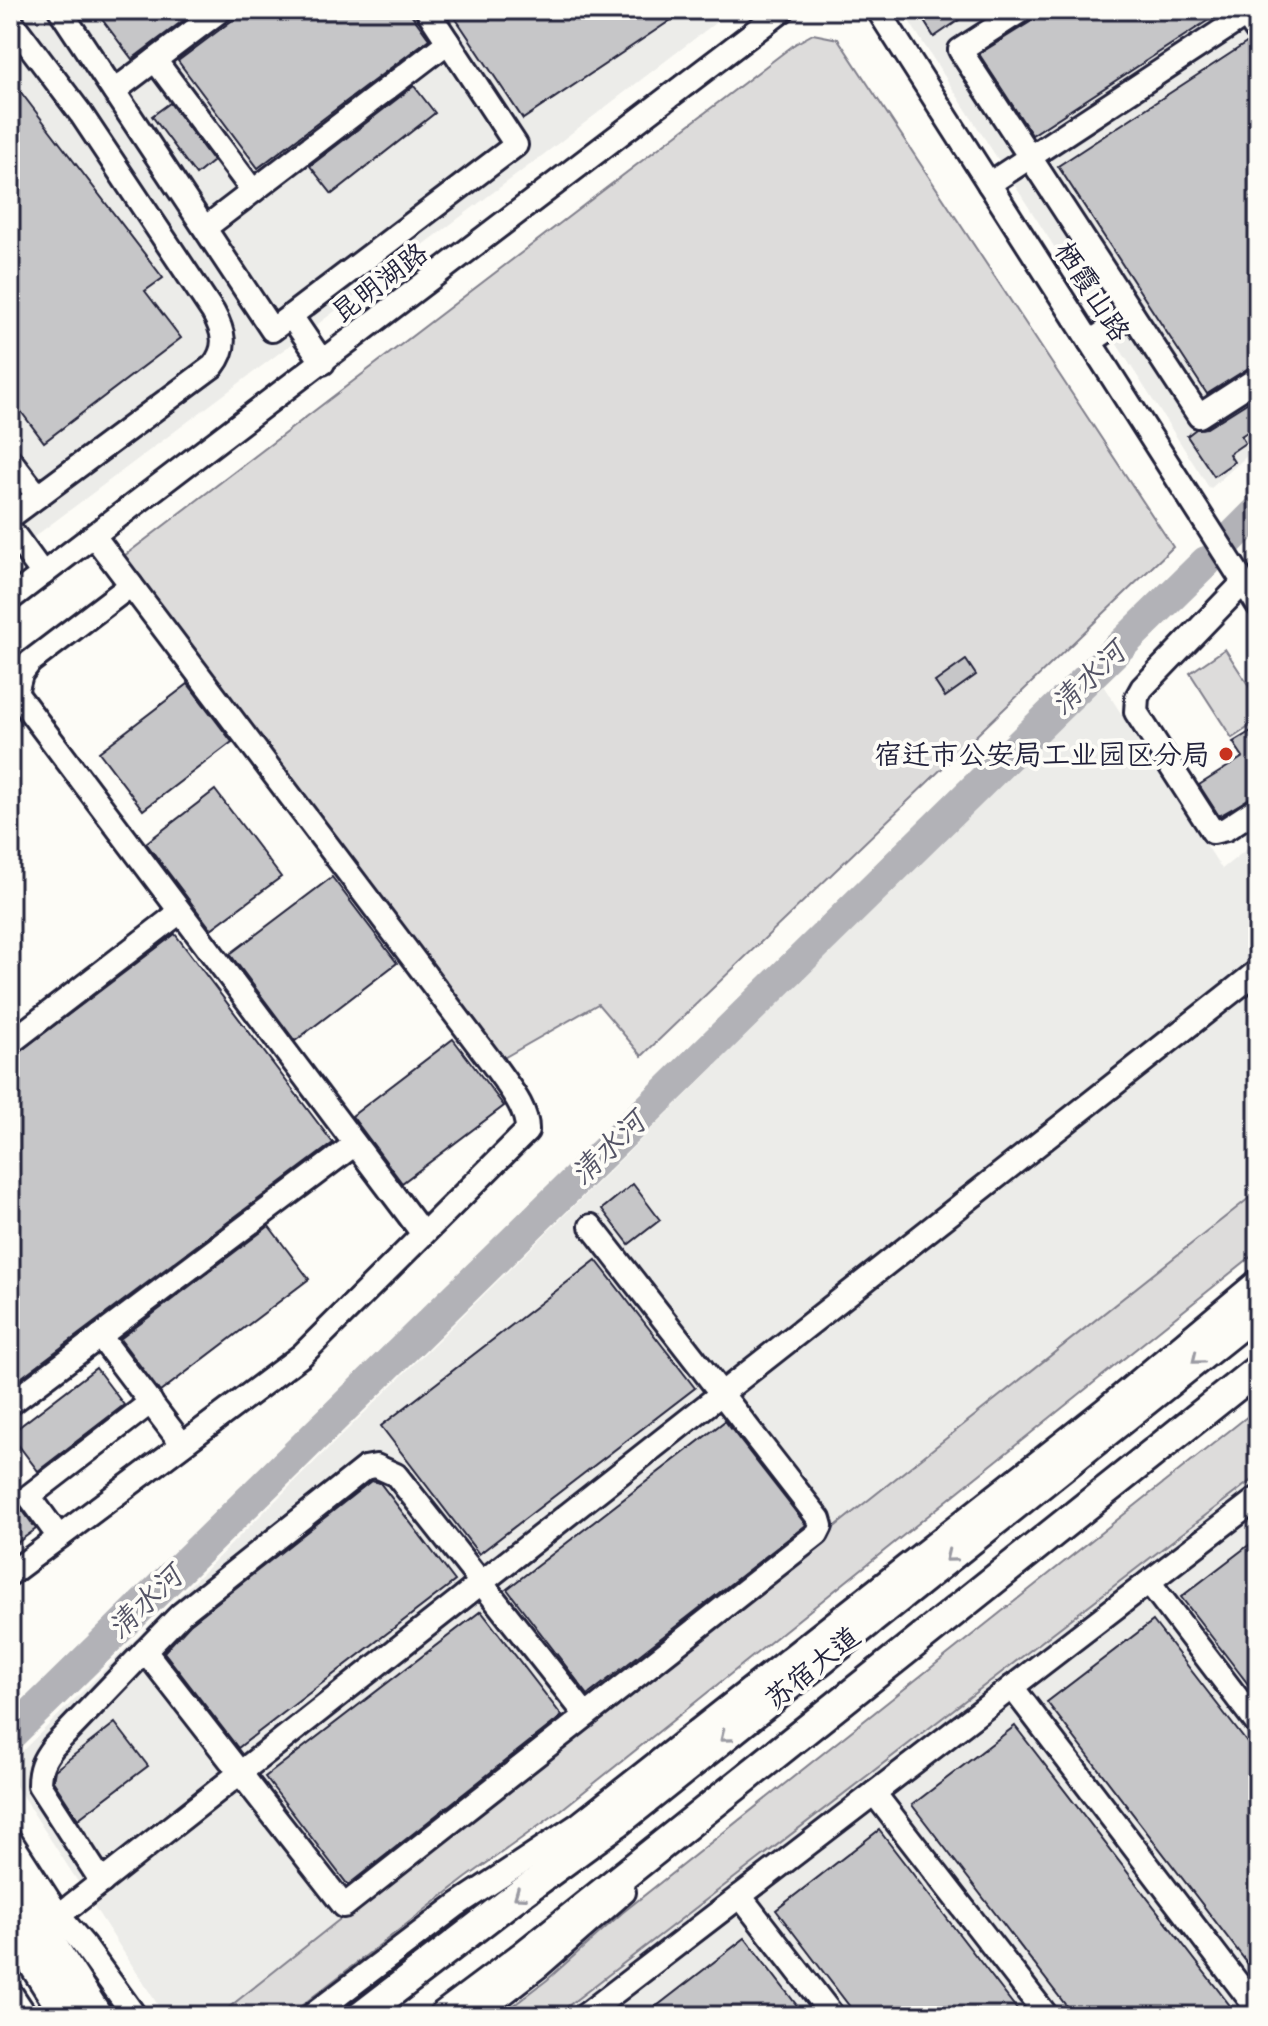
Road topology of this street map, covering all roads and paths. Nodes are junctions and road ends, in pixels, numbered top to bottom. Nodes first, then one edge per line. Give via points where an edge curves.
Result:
1 (60, 10) edge
2 (221, 10) edge
3 (427, 10) edge
4 (783, 10) edge
5 (878, 10) edge
6 (1022, 10) edge
7 (10, 20) edge
8 (1249, 20) edge
9 (448, 42) junction
10 (155, 60) junction
11 (114, 91) junction
12 (1030, 157) junction
13 (989, 184) junction
14 (253, 191) junction
15 (205, 228) junction
16 (1132, 314) junction
17 (291, 316) junction
18 (1090, 342) junction
19 (323, 363) junction
20 (1258, 378) edge
21 (10, 460) edge
22 (38, 496) junction
23 (10, 517) edge
24 (10, 529) edge
25 (94, 536) junction
26 (43, 574) junction
27 (1244, 582) junction
28 (131, 585) junction
29 (10, 599) edge
30 (1258, 605) edge
31 (30, 662) junction
32 (10, 677) edge
33 (1258, 808) edge
34 (180, 912) junction
35 (1258, 971) edge
36 (10, 1042) edge
37 (355, 1144) junction
38 (591, 1226) dead end
39 (423, 1234) junction
40 (1258, 1281) edge
41 (1258, 1311) edge
42 (100, 1336) junction
43 (1258, 1369) edge
44 (1258, 1385) edge
45 (722, 1394) junction
46 (151, 1402) junction
47 (10, 1404) edge
48 (182, 1444) junction
49 (1258, 1498) edge
50 (59, 1537) junction
51 (10, 1574) edge
52 (1149, 1582) junction
53 (482, 1583) junction
54 (145, 1651) junction
55 (1012, 1687) junction
56 (586, 1715) junction
57 (1258, 1725) edge
58 (240, 1774) junction
59 (874, 1793) junction
60 (10, 1840) edge
61 (10, 1879) edge
62 (102, 1882) junction
63 (740, 1896) junction
64 (51, 1922) junction
65 (10, 1928) edge
66 (10, 1992) edge
67 (1258, 2010) edge
68 (26, 2016) edge
69 (66, 2016) edge
70 (98, 2016) edge
71 (135, 2016) edge
72 (311, 2016) edge
73 (361, 2016) edge
74 (443, 2016) edge
75 (474, 2016) edge
76 (584, 2016) edge
77 (833, 2016) edge
78 (1047, 2016) edge

1 - 11 street
2 - 10 street
3 - 9 street
4 - 19 street, 昆明湖路
5 - 13 street, 栖霞山路
6 - 12 street via 960,50
7 - 22 street via 108,154 213,312 224,342 213,366
8 - 12 street
9 - 14 street
9 - 17 street via 516,145
10 - 11 street
10 - 14 street
11 - 15 street
12 - 13 street
12 - 16 street
13 - 18 street, 栖霞山路
14 - 15 street
15 - 17 street via 272,330
16 - 18 street
16 - 20 street via 1199,416
17 - 19 street
18 - 27 street, 栖霞山路
19 - 25 street, 昆明湖路
21 - 22 street
22 - 23 street
24 - 26 street
25 - 26 street, 昆明湖路
25 - 28 street
26 - 29 street, 昆明湖路
27 - 30 street, 栖霞山路
27 - 33 street via 1150,678 1135,705 1138,719 1213,832
28 - 31 street
28 - 39 street via 495,1067 526,1117 527,1131
31 - 32 street
31 - 34 street via 17,684 23,706
34 - 36 street
34 - 37 street
35 - 45 street
37 - 39 street
37 - 42 street
38 - 45 street
39 - 48 street via 302,1355
40 - 72 street via 1104,1410 578,1825 457,1905
41 -> 73 main road, 苏宿大道 via 617,1823
42 - 46 street
42 - 47 street
43 - 74 main road, 苏宿大道
44 - 75 street
45 - 53 street
45 - 56 street via 821,1526
46 - 48 street
46 - 50 street via 29,1496
48 - 50 street
49 - 52 street
50 - 51 street
52 - 55 street
52 - 57 street
53 - 54 street via 396,1475 376,1466 365,1468 193,1604
53 - 56 street
53 - 58 street
54 - 58 street
54 - 62 street via 53,1747 39,1772 39,1785
55 - 59 street
55 - 67 street
56 - 58 street via 344,1906
58 - 62 street
59 - 63 street
59 - 78 street
60 - 64 street
61 - 64 main road
62 - 64 street
63 - 76 street
63 - 77 street
64 - 70 main road
64 - 71 street via 83,1944
65 - 69 main road
66 - 68 street

